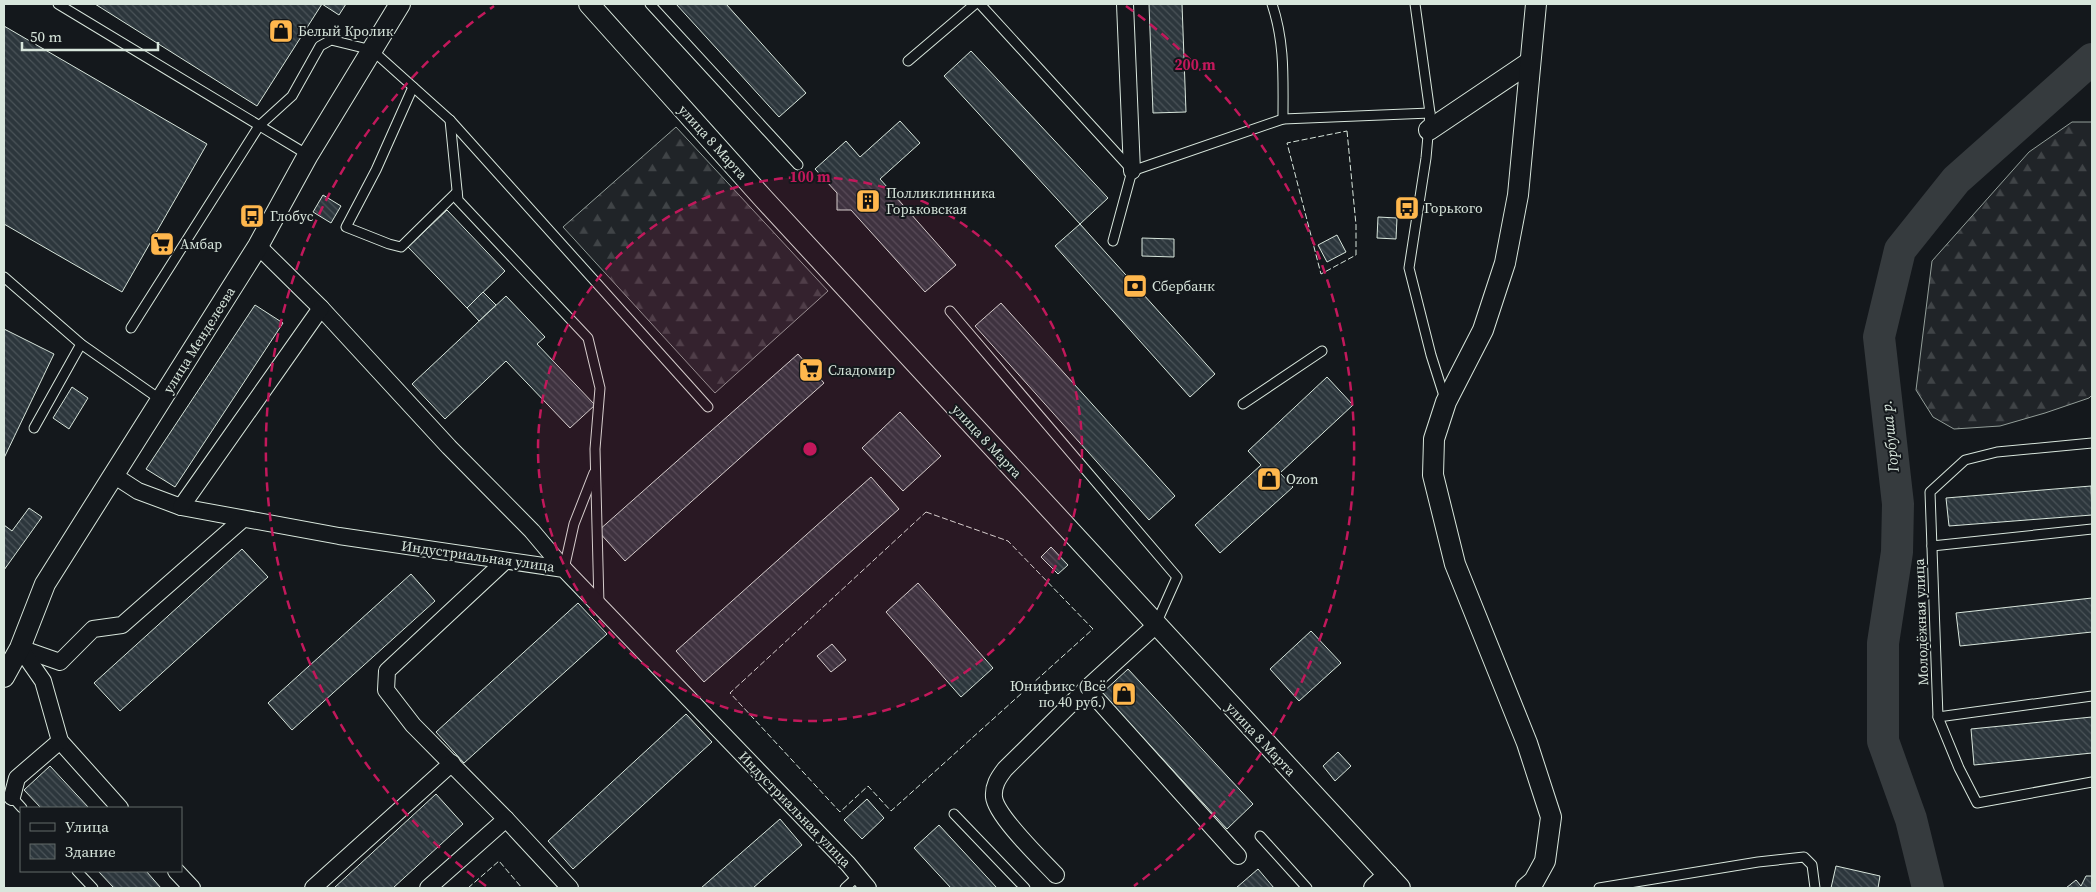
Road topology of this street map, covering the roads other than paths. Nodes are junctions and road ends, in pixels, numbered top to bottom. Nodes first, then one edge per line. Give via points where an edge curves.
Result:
1 (58, 4) edge
2 (400, 4) edge
3 (589, 4) edge
4 (650, 4) edge
5 (976, 4) edge
6 (980, 4) edge
7 (1125, 4) edge
8 (1272, 4) edge
9 (1415, 4) edge
10 (1536, 4) edge
11 (372, 50) junction
12 (908, 61) dead end
13 (1530, 62) junction
14 (413, 86) junction
15 (1283, 119) junction
16 (450, 120) junction
17 (1429, 122) junction
18 (259, 126) junction
19 (308, 155) junction
20 (798, 165) dead end
21 (1132, 172) junction
22 (457, 192) junction
23 (1113, 241) dead end
24 (258, 246) junction
25 (4, 277) edge
26 (321, 308) junction
27 (950, 311) dead end
28 (131, 328) dead end
29 (82, 344) junction
30 (1322, 352) dead end
31 (161, 400) junction
32 (1446, 402) junction
33 (1243, 404) dead end
34 (708, 407) dead end
35 (34, 428) dead end
36 (2092, 443) edge
37 (596, 468) junction
38 (111, 477) junction
39 (181, 507) junction
40 (243, 519) junction
41 (2092, 529) edge
42 (1932, 546) junction
43 (505, 561) junction
44 (564, 569) junction
45 (599, 604) junction
46 (1156, 625) junction
47 (20, 648) junction
48 (4, 677) edge
49 (1087, 688) junction
50 (2092, 696) edge
51 (1938, 718) junction
52 (60, 741) junction
53 (452, 763) junction
54 (2092, 782) edge
55 (17, 803) edge
56 (119, 807) edge
57 (954, 814) dead end
58 (506, 819) junction
59 (1260, 836) dead end
60 (1238, 856) dead end
61 (78, 872) edge
62 (177, 872) edge
63 (1056, 875) dead end
64 (863, 882) edge
65 (1387, 884) edge
66 (1630, 886) edge
67 (93, 888) edge
68 (192, 888) edge
69 (313, 888) edge
70 (428, 888) edge
71 (570, 888) edge
72 (845, 888) edge
73 (1025, 888) edge
74 (1308, 888) edge
75 (1526, 888) edge
76 (1599, 888) edge
77 (1816, 888) edge

1 - 18 lane
2 - 11 street, улица Менделеева
3 - 46 street, улица 8 Марта
4 - 20 lane
5 - 12 lane
6 - 21 lane
7 - 21 street
8 - 15 lane via 1280,34
9 - 17 lane
10 - 13 street
11 - 14 lane
11 - 18 lane via 331,40 320,46 292,96
11 - 19 street, улица Менделеева
13 - 17 street
13 - 32 street via 1518,195 1505,263 1484,330
14 - 16 lane
14 - 22 lane via 376,170 346,227 401,247
15 - 17 lane
15 - 21 lane
16 - 22 lane
16 - 34 lane
17 - 32 lane via 1409,268
18 - 19 lane
18 - 28 lane
19 - 24 street, улица Менделеева
21 - 23 lane
22 - 37 lane via 458,200 588,338 600,388
24 - 26 street
24 - 31 street, улица Менделеева
25 - 29 lane
26 - 39 street
26 - 44 street
27 - 46 lane via 1177,577
29 - 31 lane
29 - 35 lane
30 - 33 lane
31 - 38 street, улица Менделеева
32 - 75 street via 1434,439 1433,475 1455,564 1526,743 1551,817 1545,861 1534,881
36 - 42 lane, Молодёжная улица via 1997,452 1965,460 1930,492
37 - 44 lane via 574,524
37 - 45 lane
38 - 39 street, Индустриальная улица
38 - 47 street, улица Менделеева via 45,584
39 - 40 street, Индустриальная улица
40 - 43 street, Индустриальная улица
40 - 47 street via 122,625 93,629 60,662
41 - 42 lane
42 - 51 lane, Молодёжная улица
43 - 44 street, Индустриальная улица
43 - 53 street via 388,671 386,690 413,725
44 - 45 street, Индустриальная улица
45 - 64 street, Индустриальная улица
46 - 49 street
46 - 65 street, улица 8 Марта
47 - 48 street, улица Менделеева
47 - 52 street via 43,681
49 - 60 street
49 - 63 street via 1005,769 995,783 994,798 1002,816
50 - 51 lane
51 - 54 lane, Молодёжная улица via 1977,803
52 - 55 street via 17,778
52 - 56 street
53 - 58 street
53 - 69 street
57 - 73 lane
58 - 70 street
58 - 71 street
59 - 74 lane
61 - 67 lane
62 - 68 street
64 - 72 lane
66 - 76 lane
66 - 77 lane via 1758,862 1804,858 1812,865

